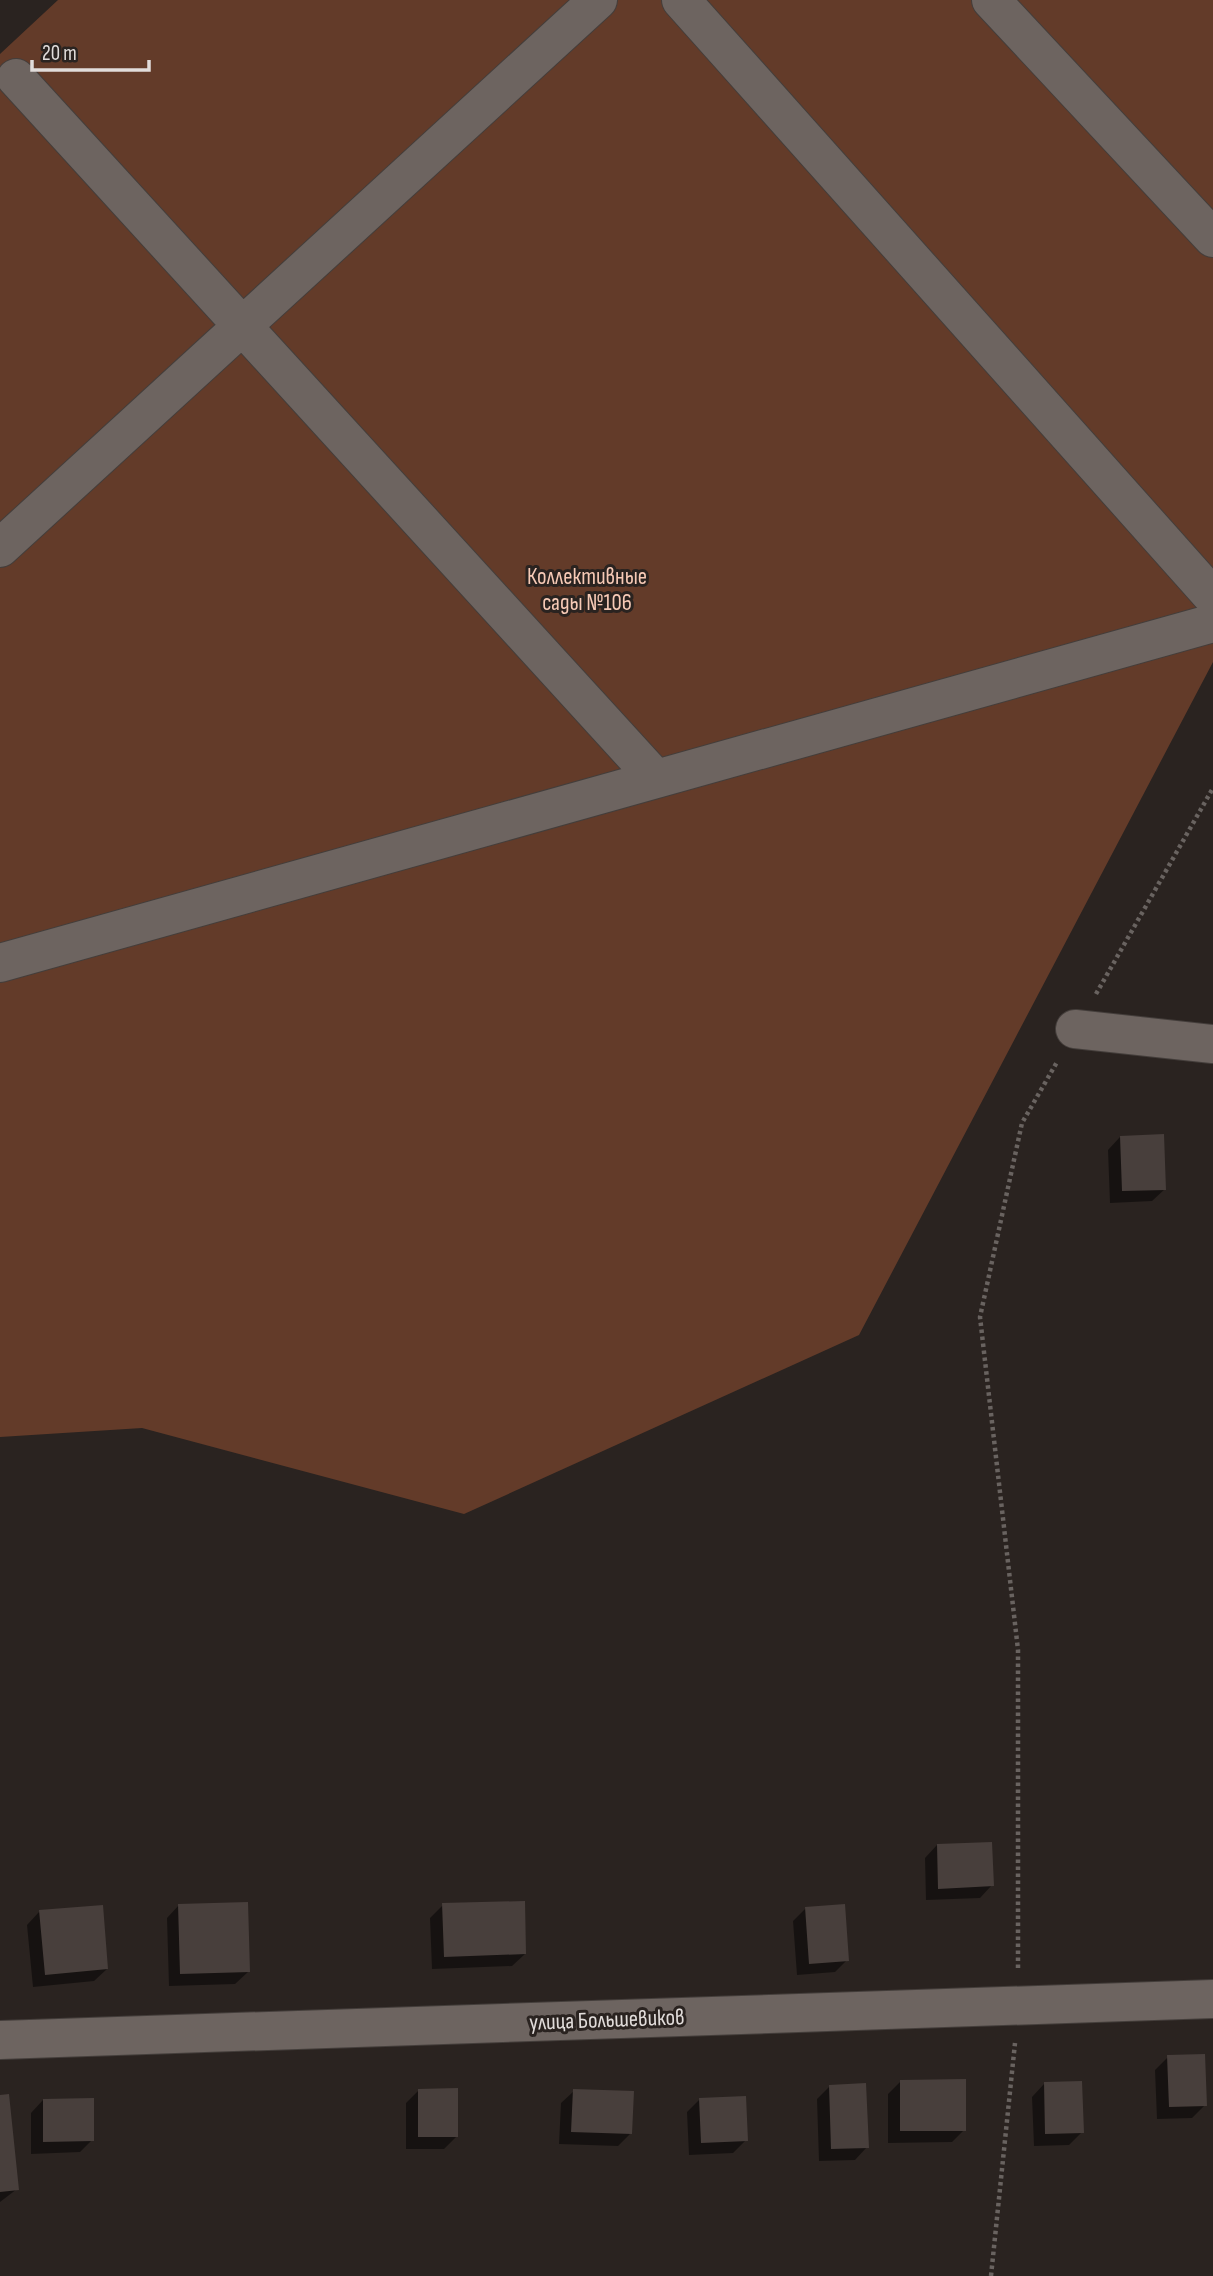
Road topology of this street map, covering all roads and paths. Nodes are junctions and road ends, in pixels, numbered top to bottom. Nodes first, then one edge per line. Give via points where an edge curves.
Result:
1 (598, 0) edge
2 (681, 0) edge
3 (991, 0) edge
4 (16, 78) dead end
5 (1213, 238) edge
6 (242, 326) junction
7 (0, 548) edge
8 (1213, 597) edge
9 (1213, 622) edge
10 (656, 779) junction
11 (1213, 788) edge
12 (0, 963) edge
13 (1075, 1029) junction
14 (1213, 1044) edge
15 (1213, 1999) edge
16 (1018, 2006) junction
17 (0, 2040) edge
18 (991, 2276) edge

1 - 6 street
2 - 8 street
3 - 5 street
4 - 6 street
6 - 7 street
6 - 10 street
9 - 10 street
10 - 12 street
11 - 13 path
13 - 14 street
13 - 16 path via 1022,1123 980,1317 1018,1650
15 - 16 street, улица Большевиков
16 - 17 street, улица Большевиков
16 - 18 path

